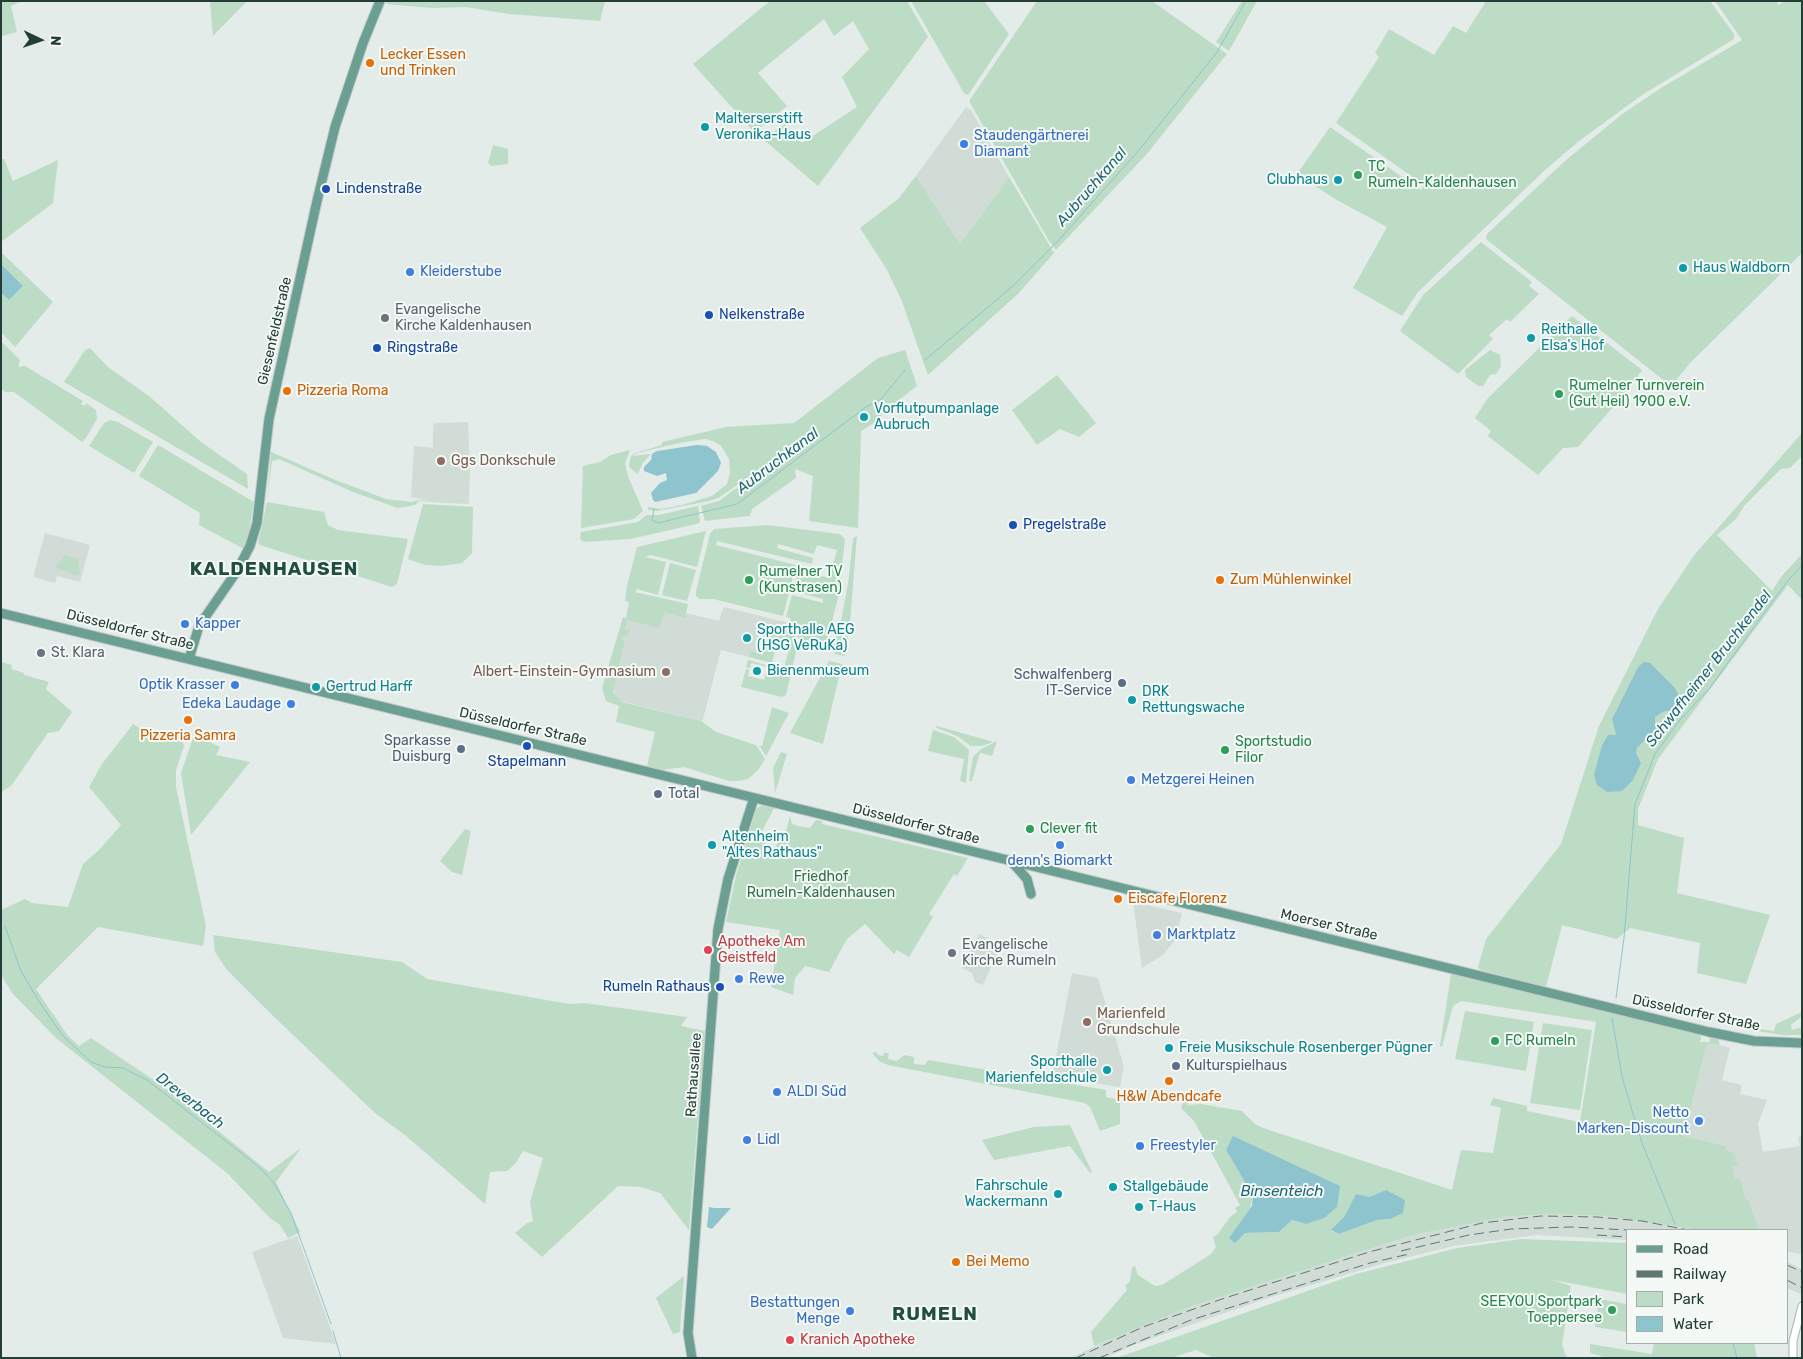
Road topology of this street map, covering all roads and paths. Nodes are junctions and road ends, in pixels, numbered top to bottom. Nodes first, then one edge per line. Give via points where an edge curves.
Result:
1 (380, 1) edge
2 (1, 613) edge
3 (189, 659) junction
4 (754, 798) junction
5 (1011, 861) junction
6 (1038, 868) joint
7 (1031, 894) dead end
8 (1614, 1008) joint
9 (1800, 1045) edge
10 (1802, 1306) edge
11 (692, 1358) edge
12 (1793, 1358) edge

1 - 3 main road, Giesenfeldstraße via 338,118 317,201 269,419 258,523 237,571 200,626
2 - 3 main road, Düsseldorfer Straße
3 - 4 main road, Düsseldorfer Straße
4 - 5 main road, Düsseldorfer Straße
4 - 11 main road, Rathausallee via 728,879 718,929 688,1333
5 - 6 main road, Düsseldorfer Straße
5 - 7 main road via 1027,879
6 - 8 main road, Moerser Straße
8 - 9 main road, Düsseldorfer Straße via 1754,1041
10 - 12 street via 1793,1341

